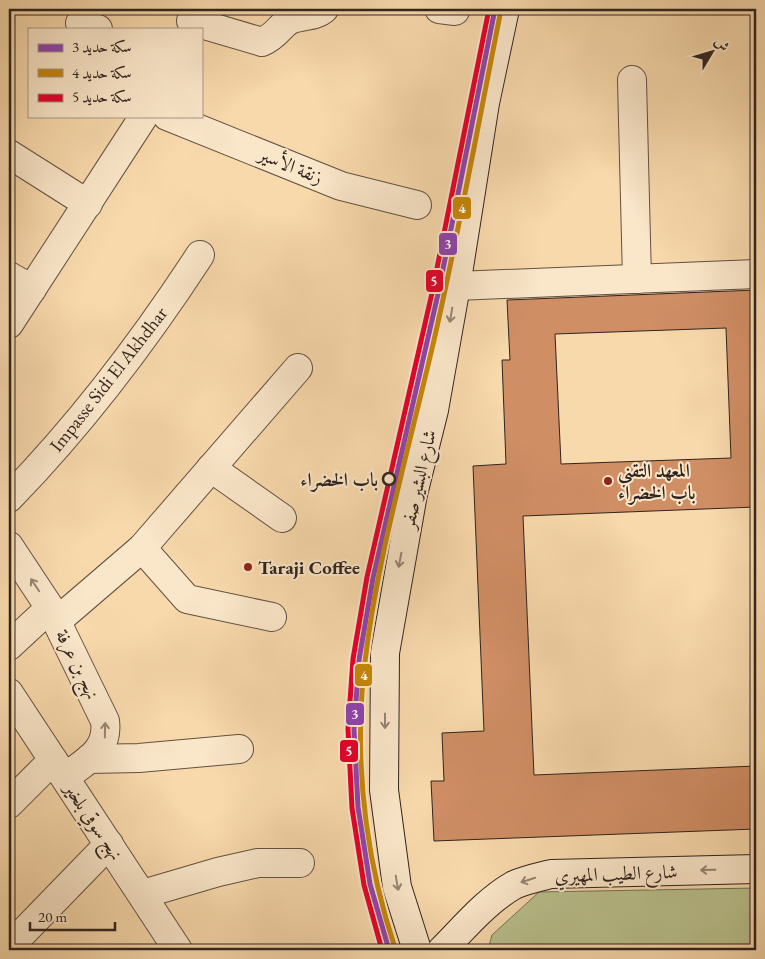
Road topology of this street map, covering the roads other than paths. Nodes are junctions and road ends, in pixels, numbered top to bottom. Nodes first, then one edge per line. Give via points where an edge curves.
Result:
1 (324, 9) edge
2 (505, 9) edge
3 (192, 19) edge
4 (632, 80) dead end
5 (143, 118) edge
6 (172, 118) edge
7 (9, 154) edge
8 (88, 204) junction
9 (417, 206) dead end
10 (200, 255) dead end
11 (756, 274) edge
12 (637, 279) junction
13 (20, 282) edge
14 (456, 286) junction
15 (9, 324) edge
16 (298, 368) dead end
17 (211, 468) junction
18 (9, 498) edge
19 (282, 518) dead end
20 (9, 546) edge
21 (142, 548) junction
22 (54, 615) junction
23 (272, 616) dead end
24 (9, 646) edge
25 (9, 694) edge
26 (239, 749) dead end
27 (90, 759) junction
28 (59, 768) junction
29 (9, 804) edge
30 (109, 844) junction
31 (300, 863) dead end
32 (756, 869) edge
33 (143, 894) junction
34 (9, 947) edge
35 (178, 950) edge
36 (417, 950) edge
37 (442, 950) edge

1 - 3 street via 285,23 275,36 262,42
2 - 14 street, شارع البشير صفر via 485,103
4 - 12 street
5 - 8 street
6 - 9 street, زنقة الأسير via 341,186
7 - 8 street
8 - 13 street
10 - 18 street, Impasse Sidi El Akhdhar via 156,321 42,464
11 - 12 street
12 - 14 street
13 - 15 street
14 -> 36 street, شارع البشير صفر via 434,410 413,494 385,653 384,790 397,887
16 - 17 street
17 - 19 street
17 - 21 street
22 -> 20 street, نهج بن عرفة
21 - 22 street
21 - 23 street via 187,599
22 - 24 street
27 -> 22 street, نهج بن عرفة via 104,742 105,721
25 - 28 street, نهج سوقي بلخير
26 - 27 street
27 - 28 street, نهج بن عرفة
28 - 29 street, نهج بن عرفة
28 - 30 street, نهج سوقي بلخير
30 - 33 street, نهج سوقي بلخير
30 - 34 street
31 - 33 street via 258,863
32 -> 37 street, شارع الطيب المهيري via 545,875 515,885 499,896
33 - 35 street, نهج سوقي بلخير

